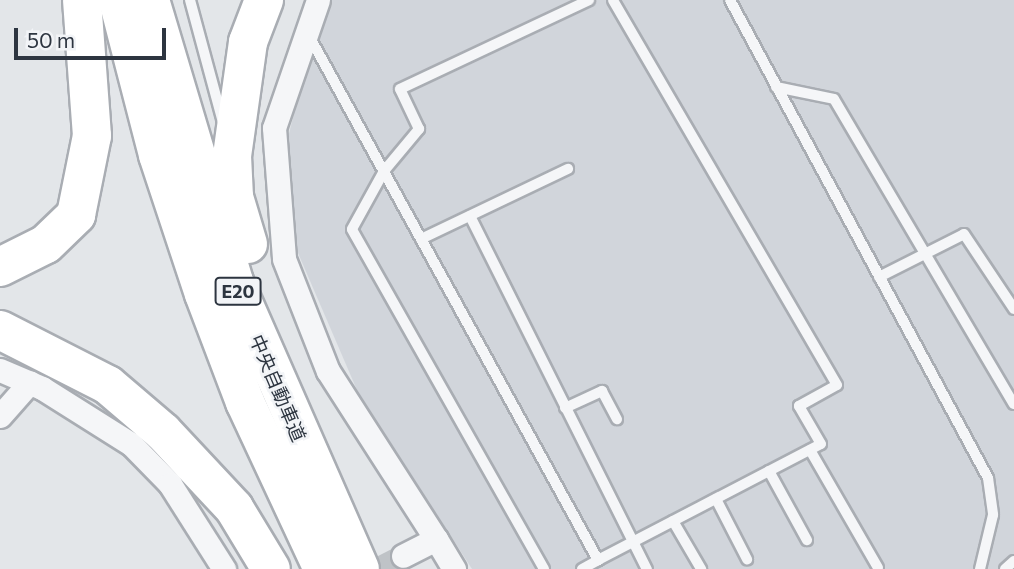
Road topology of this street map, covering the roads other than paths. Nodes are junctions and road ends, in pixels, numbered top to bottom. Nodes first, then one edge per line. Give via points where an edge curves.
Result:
1 (82, 0) edge
2 (118, 0) edge
3 (150, 0) edge
4 (190, 0) edge
5 (264, 0) edge
6 (317, 0) edge
7 (589, 0) edge
8 (613, 0) edge
9 (730, 0) edge
10 (305, 29) junction
11 (776, 87) junction
12 (232, 156) junction
13 (568, 169) dead end
14 (384, 171) junction
15 (470, 216) junction
16 (421, 239) junction
17 (923, 255) junction
18 (0, 267) edge
19 (879, 277) junction
20 (1014, 309) edge
21 (0, 330) edge
22 (0, 370) edge
23 (30, 382) junction
24 (1014, 404) edge
25 (565, 408) junction
26 (0, 416) edge
27 (617, 419) dead end
28 (810, 450) junction
29 (769, 471) junction
30 (324, 497) junction
31 (716, 499) junction
32 (673, 521) junction
33 (436, 539) junction
34 (807, 540) dead end
35 (632, 542) junction
36 (402, 556) tunnel mouth
37 (747, 559) dead end
38 (598, 561) junction
39 (1014, 561) edge
40 (878, 568) edge
41 (224, 569) edge
42 (271, 569) edge
43 (323, 569) edge
44 (360, 569) edge
45 (453, 569) edge
46 (544, 569) edge
47 (584, 569) edge
48 (646, 569) edge
49 (701, 569) edge
50 (980, 569) edge
51 (1005, 569) edge

1 - 18 highway via 92,136 76,215 46,244
2 - 43 highway, 中央自動車道 / E20 via 158,155 204,293 245,402
3 - 30 highway, 中央自動車道 / E20 via 234,282
4 - 12 lane
5 - 12 highway via 248,43
6 - 10 street
7 - 14 lane via 400,89 419,129
8 - 28 lane via 837,385 799,406 821,444
9 - 11 lane
10 - 14 lane
10 - 33 street via 271,153 284,259 328,370
11 - 17 lane via 834,99
11 - 19 lane
12 - 30 highway via 234,197
13 - 15 lane
14 - 16 lane
14 - 46 lane via 352,229
15 - 16 lane
15 - 25 lane
16 - 38 lane
17 - 19 lane
17 - 20 lane via 964,234
17 - 24 lane
19 - 50 lane via 988,478 993,515
21 - 42 highway via 108,385 163,432 234,508
22 - 23 street
23 - 26 street
23 - 41 street via 131,444 170,484
25 - 27 lane via 602,391
25 - 35 lane
28 - 29 lane
28 - 40 lane
29 - 31 lane
29 - 34 lane
30 - 44 highway, 中央自動車道 / E20
31 - 32 lane
31 - 37 lane
32 - 35 lane
32 - 49 lane
33 - 36 street
33 - 45 street
35 - 38 lane
35 - 48 lane
38 - 47 lane
39 - 51 lane

